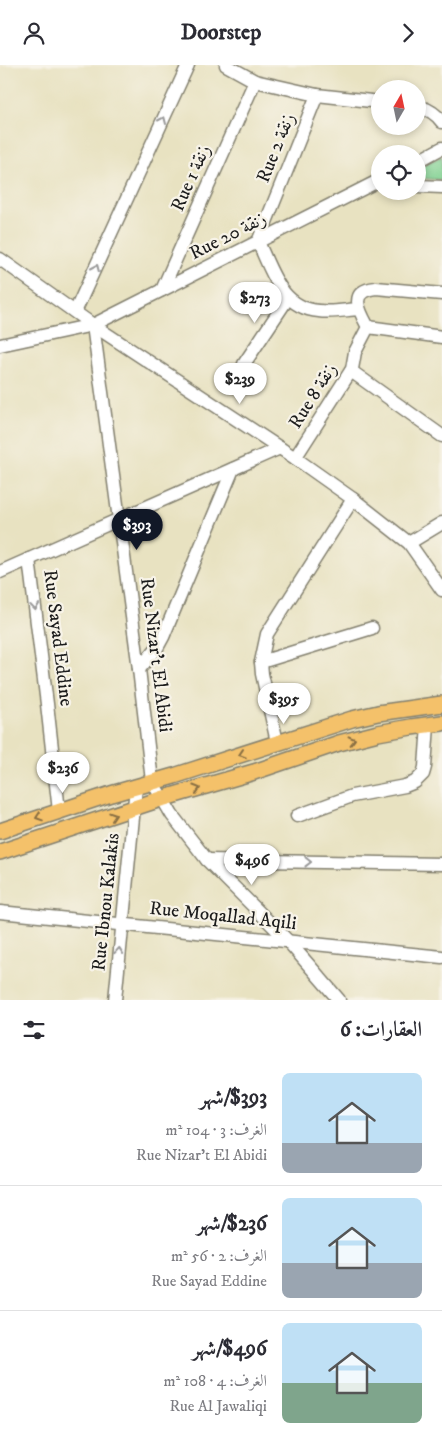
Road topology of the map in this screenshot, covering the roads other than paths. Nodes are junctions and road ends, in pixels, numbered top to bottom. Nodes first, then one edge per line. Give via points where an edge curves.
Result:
1 (188, 65) edge
2 (226, 65) edge
3 (255, 81) junction
4 (317, 95) junction
5 (371, 101) edge
6 (426, 109) edge
7 (442, 122) edge
8 (442, 148) edge
9 (426, 157) edge
10 (371, 186) edge
11 (426, 186) edge
12 (442, 187) edge
13 (258, 242) junction
14 (0, 259) edge
15 (162, 290) junction
16 (442, 294) edge
17 (288, 299) junction
18 (358, 309) junction
19 (75, 312) junction
20 (93, 325) junction
21 (368, 327) junction
22 (442, 337) edge
23 (0, 345) edge
24 (244, 364) dead end
25 (351, 371) junction
26 (442, 437) edge
27 (280, 448) junction
28 (295, 458) junction
29 (233, 469) junction
30 (353, 499) junction
31 (119, 519) junction
32 (442, 523) edge
33 (409, 543) junction
34 (29, 559) junction
35 (0, 572) edge
36 (442, 590) edge
37 (372, 628) dead end
38 (261, 662) junction
39 (139, 669) junction
40 (442, 704) edge
41 (435, 724) edge
42 (277, 742) junction
43 (152, 781) junction
44 (136, 787) junction
45 (161, 799) junction
46 (134, 809) junction
47 (59, 811) junction
48 (297, 816) dead end
49 (0, 831) edge
50 (0, 852) edge
51 (207, 861) junction
52 (442, 864) edge
53 (0, 911) edge
54 (121, 924) junction
55 (288, 941) junction
56 (442, 957) edge
57 (115, 1000) edge
58 (339, 1000) edge

19 -> 1 street
2 - 3 street
3 - 4 street
3 - 15 street, Rue 1 زنقة
4 - 5 street
4 - 13 street, Rue 2 زنقة
6 - 7 street
8 - 9 street
10 - 13 street, Rue 20 زنقة
11 - 12 street
13 - 15 street, Rue 20 زنقة
13 - 17 street
14 - 19 street
15 - 20 street, Rue 20 زنقة
16 - 18 street via 369,289 358,300
17 - 18 street via 319,311
17 - 24 street
18 - 21 street
19 - 20 street
20 - 23 street, Rue 20 زنقة
20 - 27 street
20 - 31 street, Rue Nizar't El Abidi
21 - 22 street
21 - 25 street, Rue 8 زنقة via 355,352
25 - 26 street
25 - 28 street, Rue 8 زنقة
27 - 28 street
27 - 29 street
28 - 30 street
29 - 31 street
29 - 39 street via 163,637
30 - 33 street
30 - 38 street via 266,635
31 - 34 street
31 - 39 street, Rue Nizar't El Abidi
32 - 33 street
33 - 36 street
34 - 35 street
34 -> 47 street, Rue Sayad Eddine
37 - 38 street
38 - 42 street
39 - 43 street, Rue Nizar't El Abidi
40 - 42 main road via 378,713
45 -> 41 main road via 339,743
41 - 48 street via 423,774 415,782 352,797
42 -> 43 main road
43 - 44 main road
43 - 45 street, Rue Nizar't El Abidi
44 - 46 street, Rue Ibnou Kalakis
44 - 47 main road
45 - 46 main road
45 - 51 street, Rue Nizar't El Abidi
50 -> 46 main road
46 - 54 street, Rue Ibnou Kalakis
47 -> 49 main road
51 -> 52 street
51 - 55 street, Rue Nizar't El Abidi
53 - 54 street, Rue Moqallad Aqili
54 - 55 street, Rue Moqallad Aqili
57 -> 54 street, Rue Ibnou Kalakis
55 - 56 street, Rue Moqallad Aqili
55 - 58 street, Rue Nizar't El Abidi

